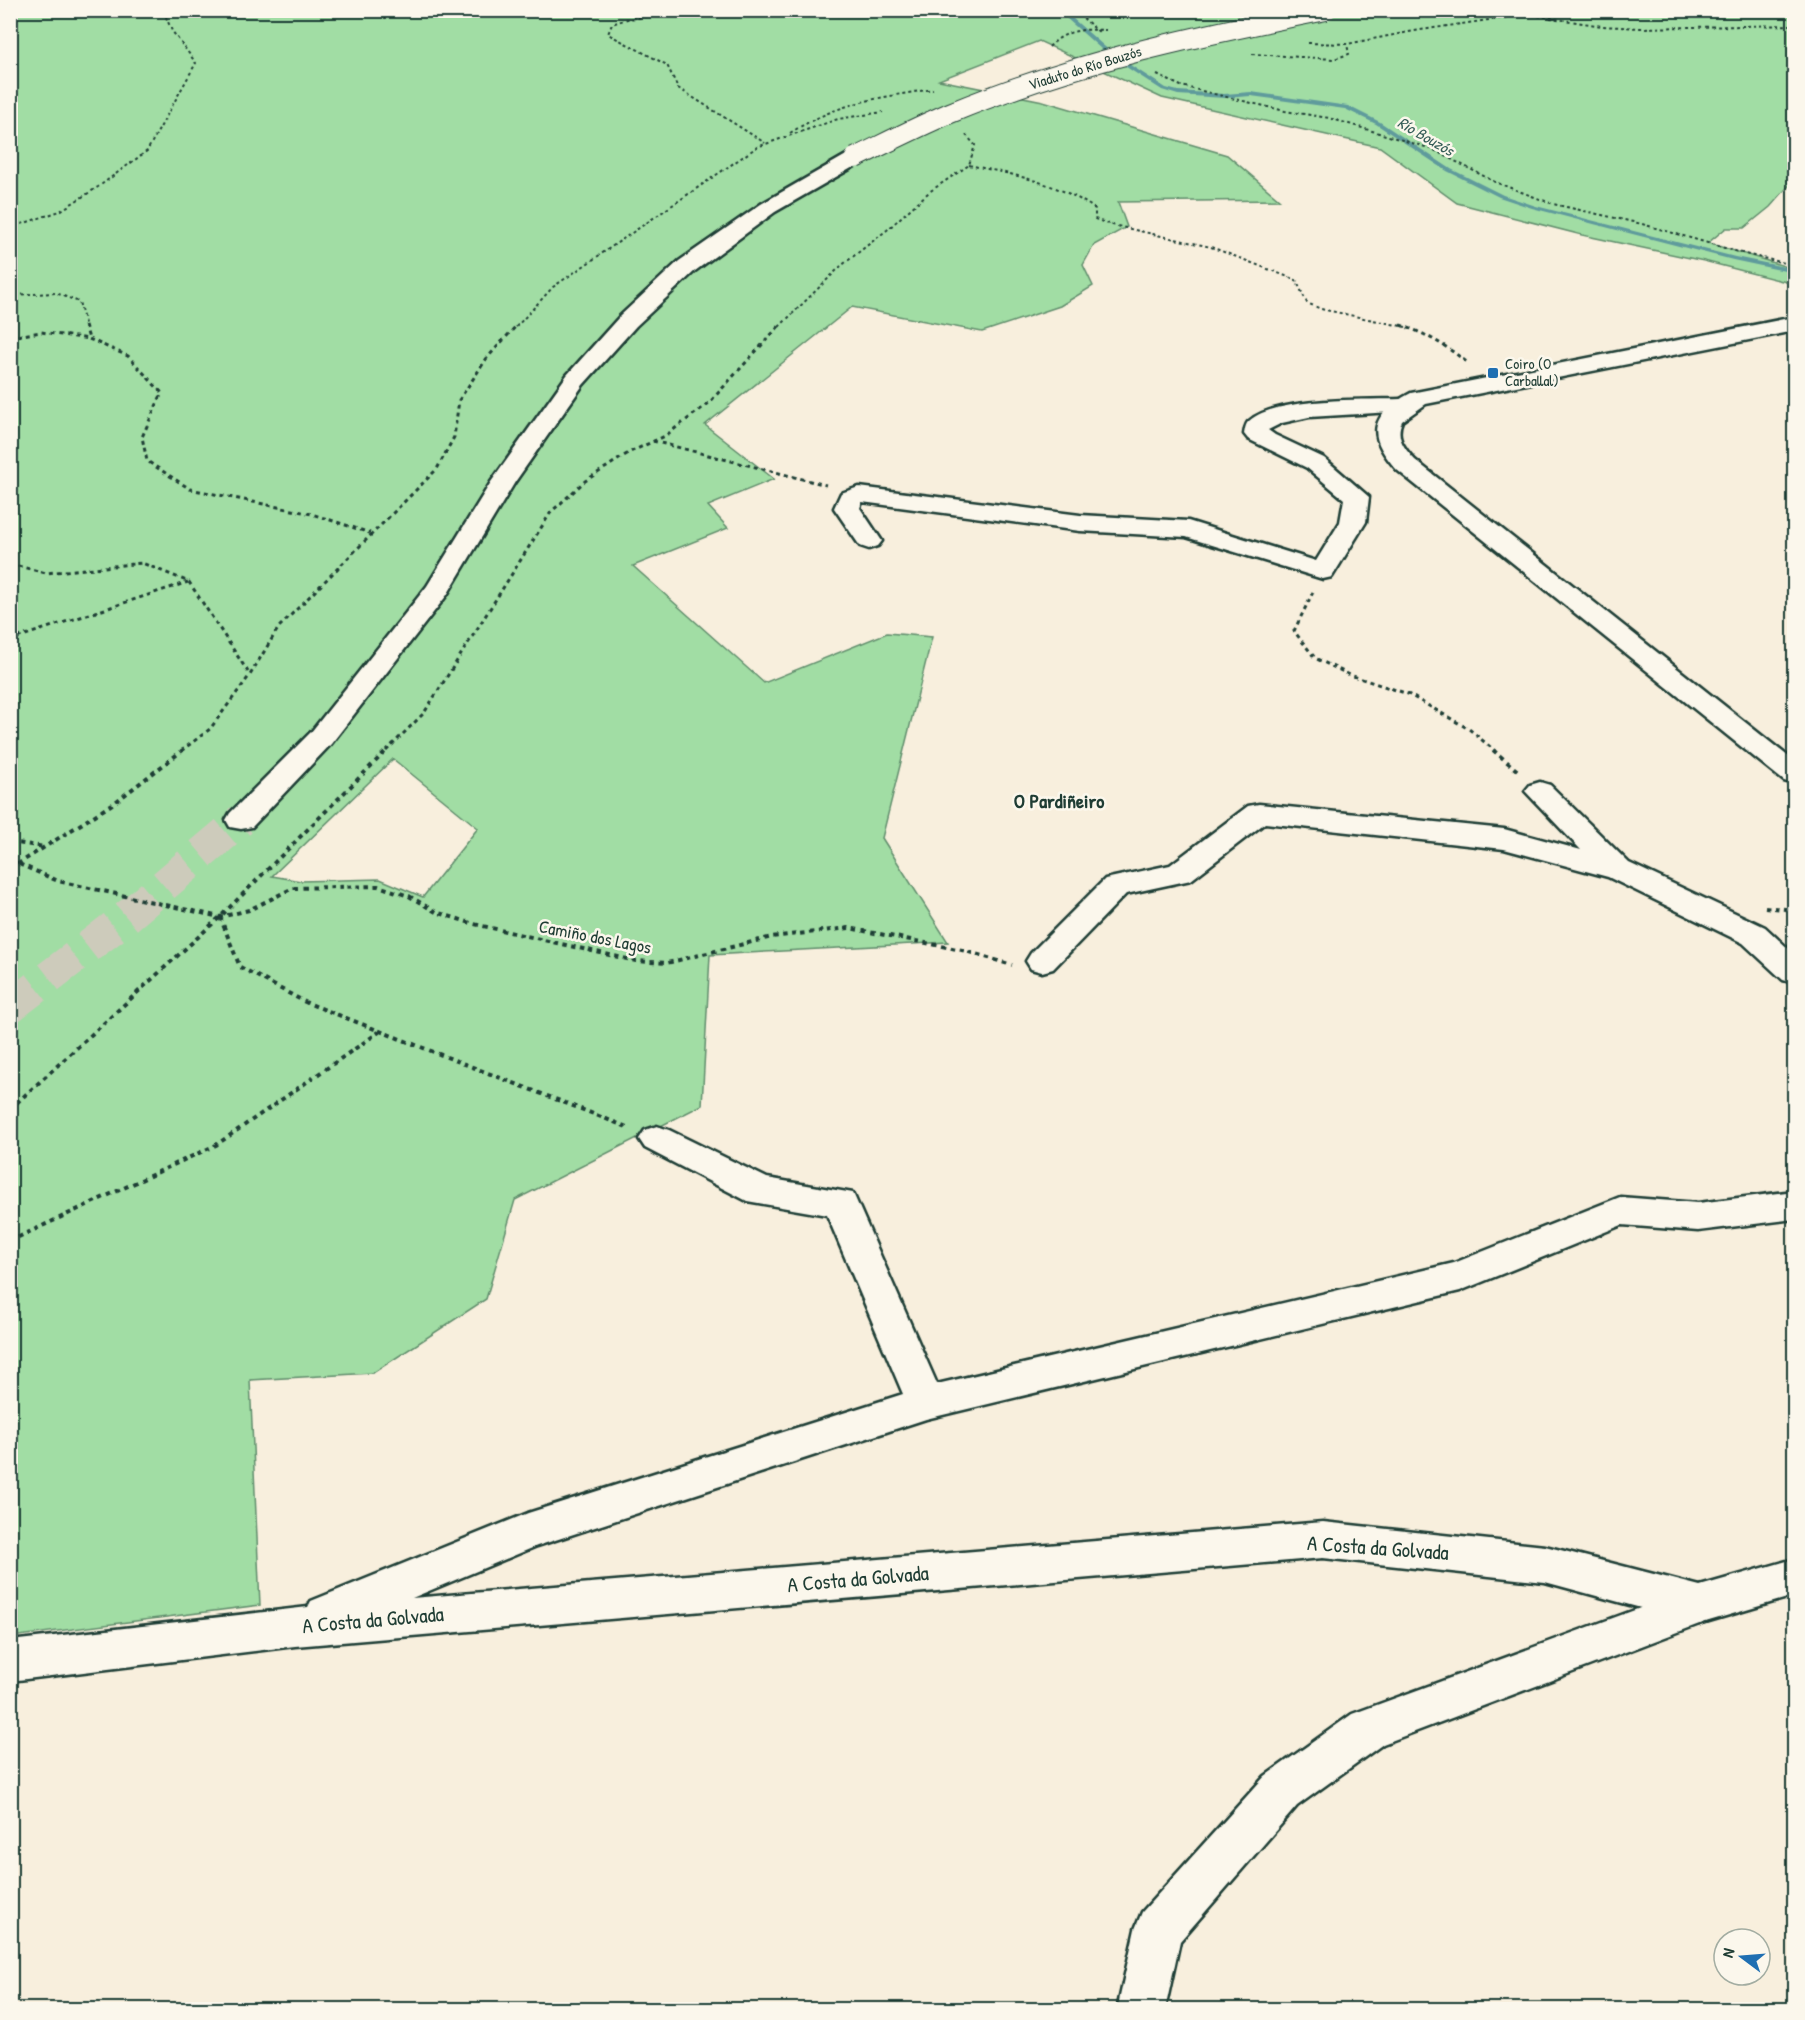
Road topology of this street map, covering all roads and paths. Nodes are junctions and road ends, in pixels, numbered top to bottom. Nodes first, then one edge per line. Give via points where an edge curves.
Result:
1 (163, 10) edge
2 (706, 10) edge
3 (1074, 10) edge
4 (1326, 10) edge
5 (1541, 10) edge
6 (1529, 14) junction
7 (1794, 25) edge
8 (1097, 30) junction
9 (1105, 38) dead end
10 (1300, 42) dead end
11 (1047, 50) dead end
12 (1150, 71) dead end
13 (940, 88) dead end
14 (893, 113) dead end
15 (964, 133) dead end
16 (787, 135) junction
17 (766, 144) junction
18 (969, 165) junction
19 (10, 228) edge
20 (1794, 265) edge
21 (10, 295) edge
22 (1794, 324) edge
23 (10, 337) edge
24 (89, 339) junction
25 (1494, 383) junction
26 (1401, 406) junction
27 (654, 441) junction
28 (859, 494) junction
29 (371, 533) junction
30 (869, 541) dead end
31 (10, 564) edge
32 (1323, 571) junction
33 (189, 582) junction
34 (10, 640) edge
35 (250, 675) junction
36 (1794, 775) edge
37 (1540, 791) joint
38 (242, 820) tunnel mouth
39 (10, 842) edge
40 (45, 847) junction
41 (18, 864) junction
42 (10, 869) edge
43 (1618, 870) junction
44 (220, 916) junction
45 (1042, 961) joint
46 (1794, 972) edge
47 (380, 1032) junction
48 (10, 1109) edge
49 (657, 1139) joint
50 (1794, 1205) edge
51 (10, 1241) edge
52 (926, 1403) junction
53 (1794, 1578) edge
54 (1700, 1605) junction
55 (295, 1627) junction
56 (10, 1661) edge
57 (1141, 2010) edge

1 - 19 path via 172,31 196,63 147,151 60,211
2 - 17 path via 627,19 612,24 608,34 667,65 678,88
3 - 8 path
4 - 38 main road, Viaduto do Río Bouzós, bridge via 1234,27 1119,56 949,114 855,158 768,208 687,266 628,321 568,389 503,483 438,589 321,738
5 - 6 path
6 - 7 path via 1639,28
6 - 10 path via 1347,44
8 - 9 path
8 - 11 path via 1068,30
12 - 20 path via 1181,86 1329,118 1432,149 1495,182 1553,204
13 - 16 path via 850,102 814,117
14 - 16 path via 838,119
15 - 18 path via 975,145
16 - 17 path
17 - 29 path via 553,287 487,358 459,400 454,437 437,469
18 - 25 path via 1054,185 1078,195 1095,208 1095,219 1108,224 1211,247 1269,268 1296,280 1307,303 1417,330 1449,348
18 - 27 path via 929,192 841,266 785,320 709,404
21 - 24 path via 56,293 79,302
22 - 25 main road
23 - 24 path via 41,332
24 - 29 path via 129,356 162,393 142,437 147,461 190,489 312,514
25 - 26 main road via 1419,398
26 - 32 main road via 1298,410 1271,417 1257,426 1256,435 1325,468 1357,497 1353,522
26 - 36 main road via 1386,428 1393,453
27 - 28 path
27 - 44 path via 585,481 551,512 424,713
28 - 30 main road via 850,498 847,508
28 - 32 main road via 1080,523 1188,529
29 - 35 path via 279,627
31 - 33 path via 46,573 142,563
32 - 37 path via 1294,631 1315,658 1350,675 1407,694 1469,729
33 - 34 path
33 - 35 path
35 - 40 path via 210,729 114,803
37 - 43 main road
39 - 40 path
40 - 41 path
41 - 42 path
41 - 44 path via 58,881
43 - 45 main road via 1504,839 1258,813 1180,873 1116,886
43 - 46 main road via 1754,935
44 - 45 path, Camiño dos Lagos via 249,910 293,888 378,886 474,924 636,961 667,963 772,937 849,928 995,958 1025,970
44 - 47 path via 240,967 305,1002
44 - 48 path
47 - 49 path
47 - 51 path via 216,1145
49 - 52 main road via 760,1191 840,1203
50 - 52 main road via 1698,1217 1620,1210 1460,1276
52 - 55 main road via 528,1531
53 - 54 main road
54 - 55 main road, A Costa da Golvada via 1545,1564 1323,1540
54 - 57 main road via 1368,1729 1281,1791 1159,1929
55 - 56 main road, A Costa da Golvada

